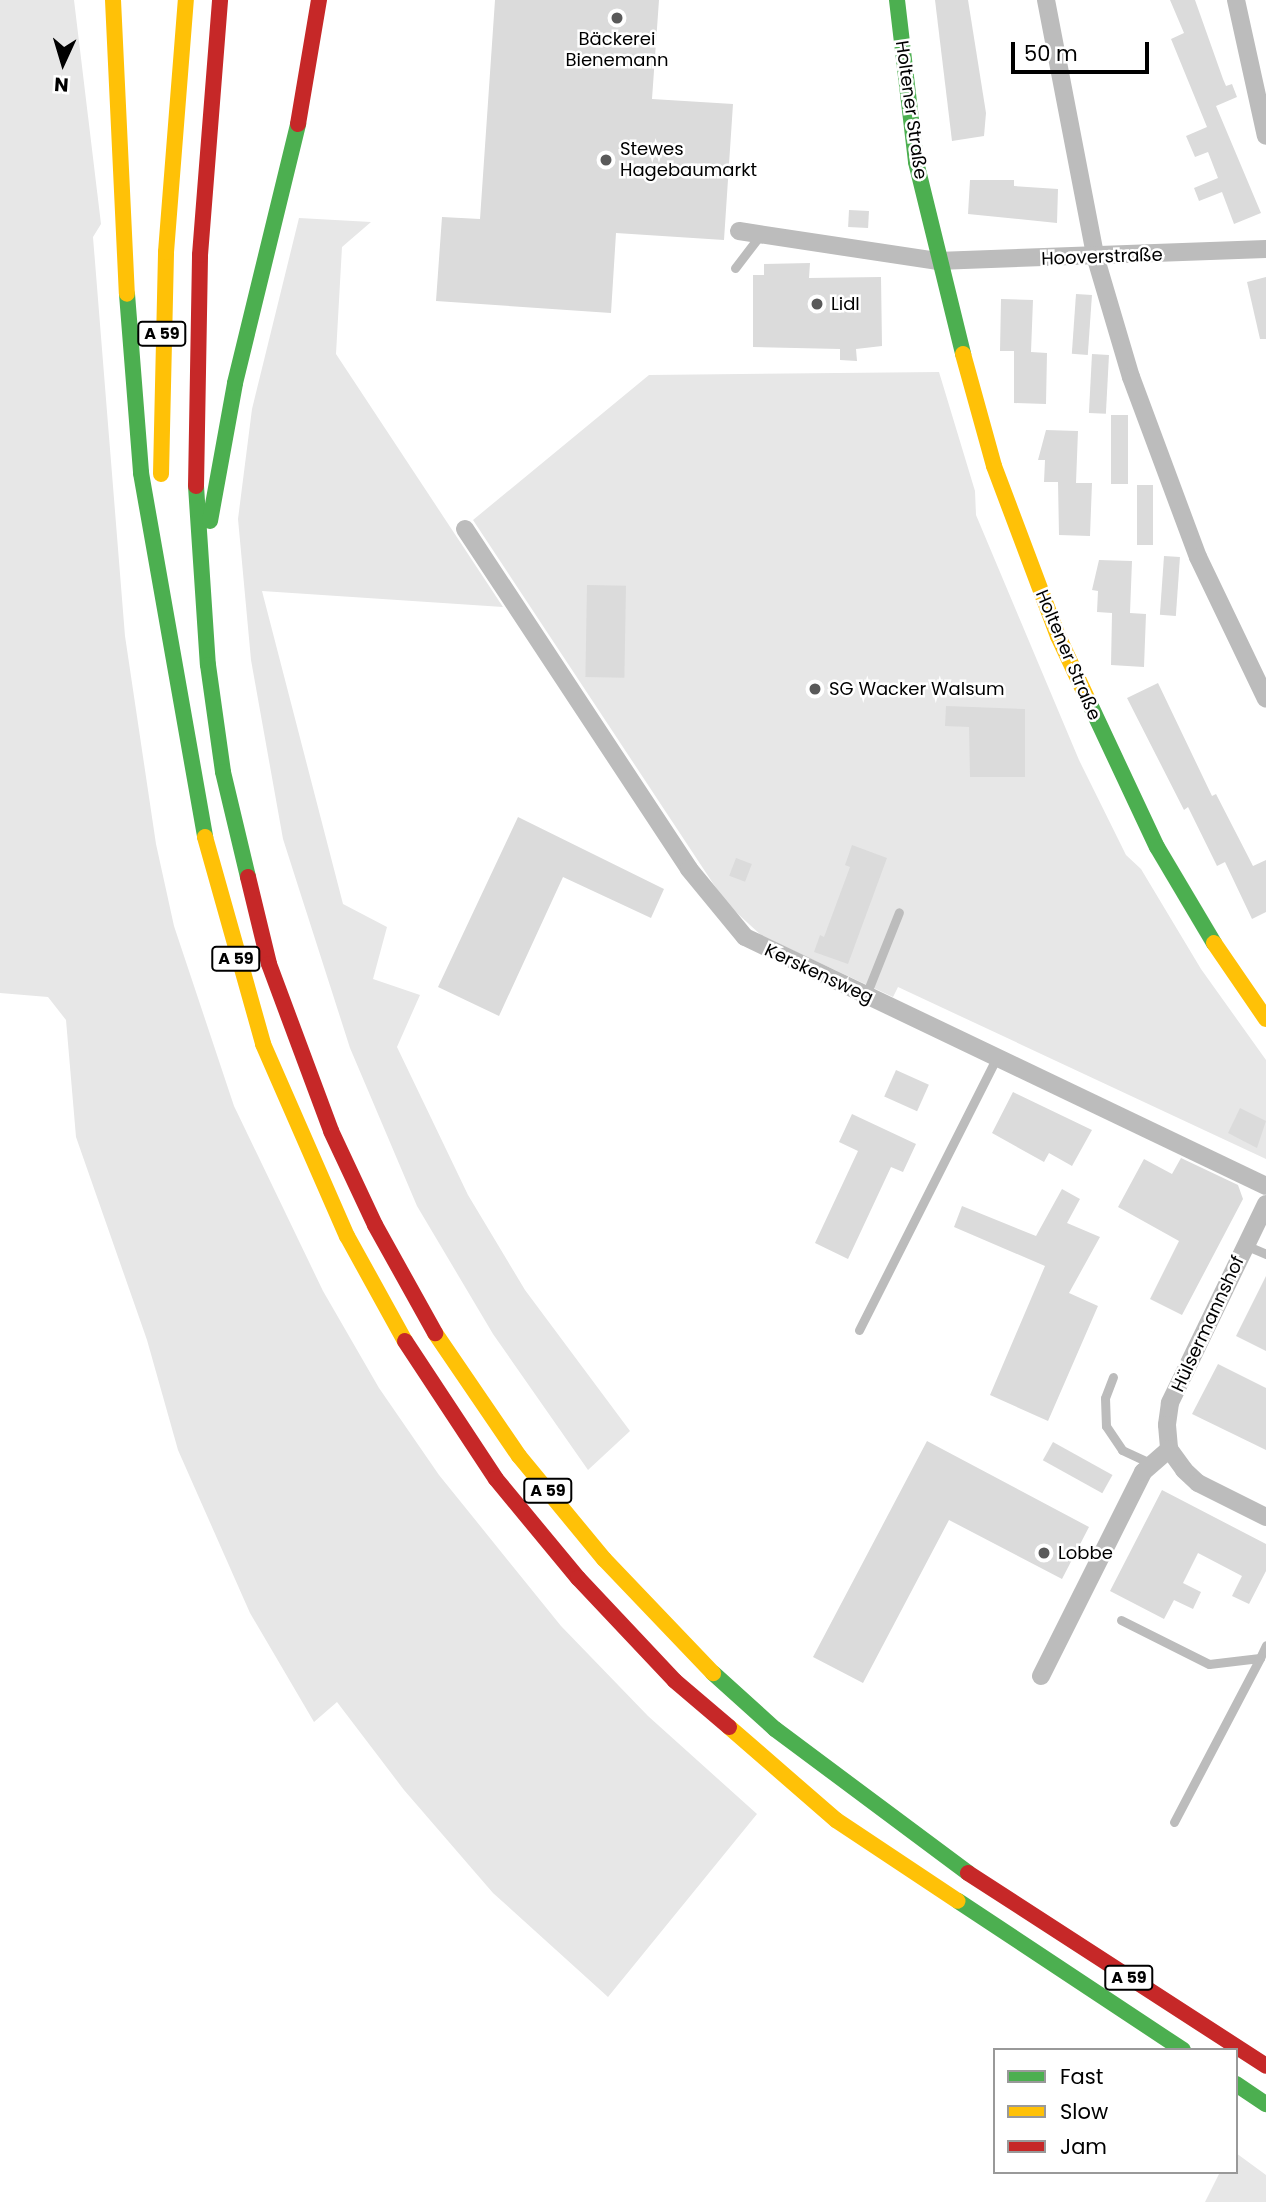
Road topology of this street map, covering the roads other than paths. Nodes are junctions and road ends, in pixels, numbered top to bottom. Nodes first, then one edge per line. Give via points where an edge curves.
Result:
1 (113, 0) edge
2 (186, 0) edge
3 (220, 0) edge
4 (319, 0) edge
5 (897, 0) edge
6 (1046, 0) edge
7 (1236, 0) edge
8 (1266, 132) edge
9 (739, 231) dead end
10 (761, 234) junction
11 (1266, 249) edge
12 (1096, 258) junction
13 (937, 261) junction
14 (735, 268) dead end
15 (465, 528) dead end
16 (201, 584) junction
17 (172, 668) junction
18 (1266, 699) edge
19 (898, 912) dead end
20 (866, 996) junction
21 (1266, 1019) edge
22 (997, 1056) junction
23 (1266, 1186) edge
24 (1266, 1204) edge
25 (1245, 1245) junction
26 (1266, 1254) edge
27 (859, 1330) dead end
28 (1113, 1377) dead end
29 (1169, 1449) junction
30 (1152, 1464) junction
31 (1266, 1517) edge
32 (1121, 1620) dead end
33 (1266, 1645) edge
34 (1260, 1658) junction
35 (1041, 1676) dead end
36 (1174, 1822) dead end
37 (1180, 2048) edge
38 (1238, 2048) edge
39 (1238, 2048) edge
40 (1266, 2066) edge
41 (1238, 2085) edge
42 (1266, 2104) edge

1 - 17 main road via 122,230 141,473
2 - 17 main road, A 59 via 160,377 164,566
3 - 16 main road, A 59 via 195,380
4 - 16 main road via 305,95 235,383
5 - 13 main road, Holtener Straße via 916,162
6 - 12 street
7 - 8 street
9 - 10 street
10 - 13 street
10 - 14 lane
11 - 12 street, Hooverstraße
12 - 13 street, Hooverstraße
12 - 18 street via 1167,480 1223,614
13 - 21 main road, Holtener Straße via 994,466 1082,692 1157,847 1200,922
15 - 20 street, Kerskensweg via 716,904 745,937
16 - 38 main road, A 59 via 223,772 269,964 331,1131 375,1225 438,1338 519,1456 604,1559 697,1659 775,1729 928,1847
17 - 37 main road, A 59 via 215,883 263,1044 341,1224 411,1351 496,1479 578,1578 675,1681 836,1820
19 - 20 lane
20 - 22 street, Kerskensweg
22 - 23 street, Kerskensweg
22 - 27 lane
24 - 25 street, Hülsermannshof
25 - 26 lane
25 - 29 street, Hülsermannshof via 1170,1403
28 - 30 lane via 1105,1398 1106,1426 1122,1450
29 - 30 street
29 - 31 street via 1198,1483
30 - 35 street via 1143,1472
32 - 34 lane via 1209,1664
33 - 34 lane
34 - 36 lane
39 - 40 main road, A 59
41 - 42 main road

